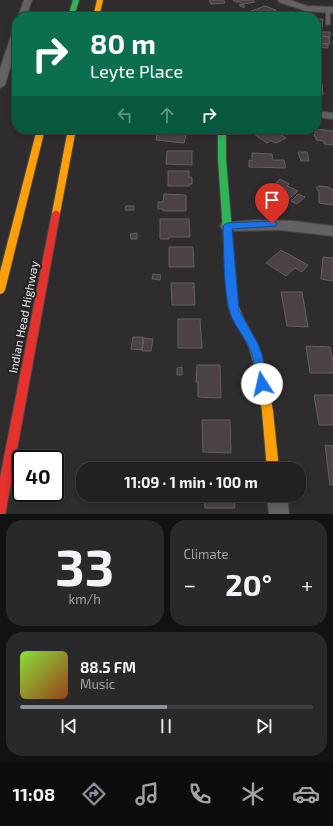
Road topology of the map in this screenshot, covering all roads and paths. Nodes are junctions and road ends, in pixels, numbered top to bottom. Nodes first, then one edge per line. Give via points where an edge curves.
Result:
1 (28, 0) edge
2 (76, 0) edge
3 (100, 0) edge
4 (282, 0) edge
5 (331, 10) edge
6 (24, 12) edge
7 (72, 12) edge
8 (97, 12) edge
9 (328, 24) dead end
10 (12, 46) edge
11 (0, 85) edge
12 (321, 115) edge
13 (333, 116) edge
14 (40, 134) edge
15 (71, 134) edge
16 (221, 134) edge
17 (227, 226) junction
18 (333, 231) edge
19 (0, 290) edge
20 (272, 462) edge
21 (277, 502) edge
22 (0, 510) edge
23 (279, 514) edge

1 - 6 street
2 - 7 main road
3 - 8 main road
4 - 5 street via 301,6
5 - 9 lane
10 - 11 street
12 - 13 street
14 - 19 main road
15 - 22 main road, Indian Head Highway
16 - 17 main road
17 - 18 street via 260,224
17 - 20 main road via 234,310 257,355
21 - 23 street

